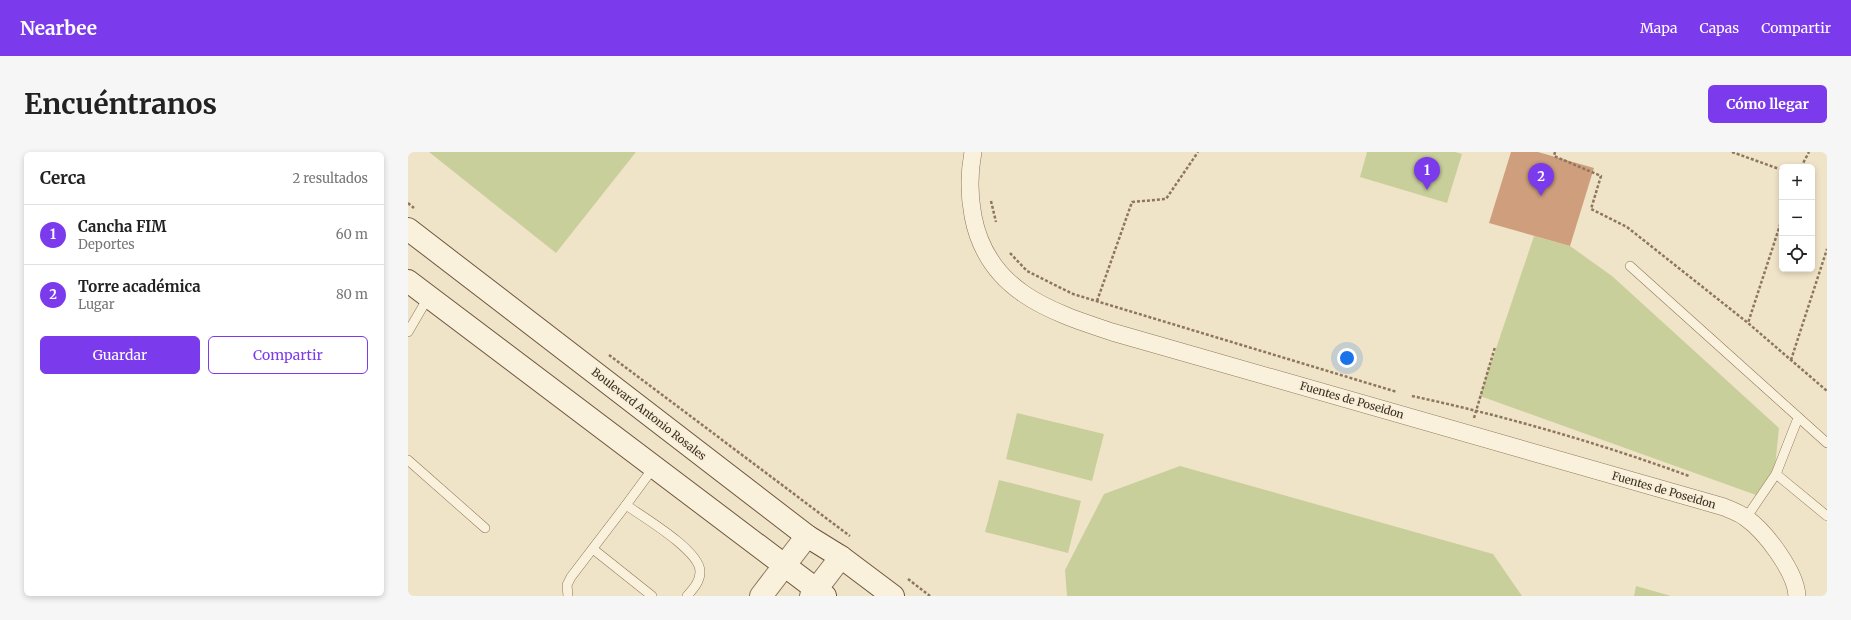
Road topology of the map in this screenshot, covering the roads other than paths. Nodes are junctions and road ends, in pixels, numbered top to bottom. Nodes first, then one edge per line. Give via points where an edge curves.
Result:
1 (973, 152) edge
2 (408, 229) edge
3 (1630, 266) dead end
4 (408, 280) edge
5 (429, 296) junction
6 (408, 332) edge
7 (1798, 418) junction
8 (1827, 443) edge
9 (408, 460) edge
10 (654, 467) junction
11 (1776, 474) junction
12 (626, 505) junction
13 (1827, 516) edge
14 (1746, 518) junction
15 (485, 528) dead end
16 (807, 536) junction
17 (594, 549) junction
18 (841, 557) junction
19 (784, 565) junction
20 (818, 594) edge
21 (568, 596) edge
22 (652, 596) edge
23 (687, 596) edge
24 (761, 596) edge
25 (893, 596) edge
26 (1797, 596) edge

1 - 14 street, Fuentes de Poseidon via 970,163 970,201 979,237 991,264 1015,289 1041,305 1112,332 1724,507
2 - 16 main road, Boulevard Antonio Rosales
3 - 7 lane
4 - 5 main road
5 - 6 lane
5 - 10 main road
7 - 8 lane
7 - 11 lane
9 - 15 lane
10 - 12 lane
10 - 19 main road
11 - 13 lane
11 - 14 lane
12 - 17 lane
12 - 23 lane via 680,542 697,561 701,570 700,577
14 - 26 street, Fuentes de Poseidon via 1771,543 1787,565
16 - 18 main road, Boulevard Antonio Rosales
16 - 19 main road
17 - 21 lane via 571,577 567,586
17 - 22 lane
18 - 20 main road
18 - 25 main road, Boulevard Antonio Rosales
19 - 20 main road
19 - 24 main road

